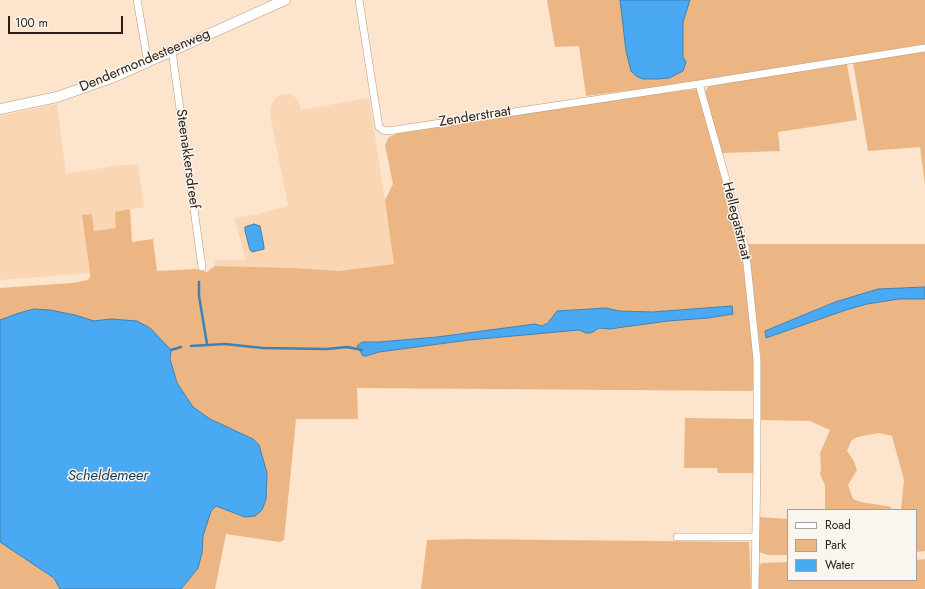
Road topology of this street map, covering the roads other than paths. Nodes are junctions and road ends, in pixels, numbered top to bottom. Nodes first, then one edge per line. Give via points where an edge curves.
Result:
1 (137, 0) edge
2 (285, 0) edge
3 (359, 0) edge
4 (925, 48) edge
5 (172, 51) junction
6 (148, 63) junction
7 (699, 84) junction
8 (0, 109) edge
9 (202, 267) dead end
10 (677, 537) dead end
11 (755, 537) junction
12 (755, 589) edge

1 - 6 street
2 - 5 main road, Dendermondesteenweg
3 - 7 street, Zenderstraat via 379,127 383,130
4 - 7 street
5 - 6 main road, Dendermondesteenweg
5 - 9 street, Steenakkersdreef
6 - 8 main road, Dendermondesteenweg via 69,93
7 - 11 street, Hellegatstraat via 745,247 757,360
10 - 11 street
11 - 12 street, Hellegatstraat

